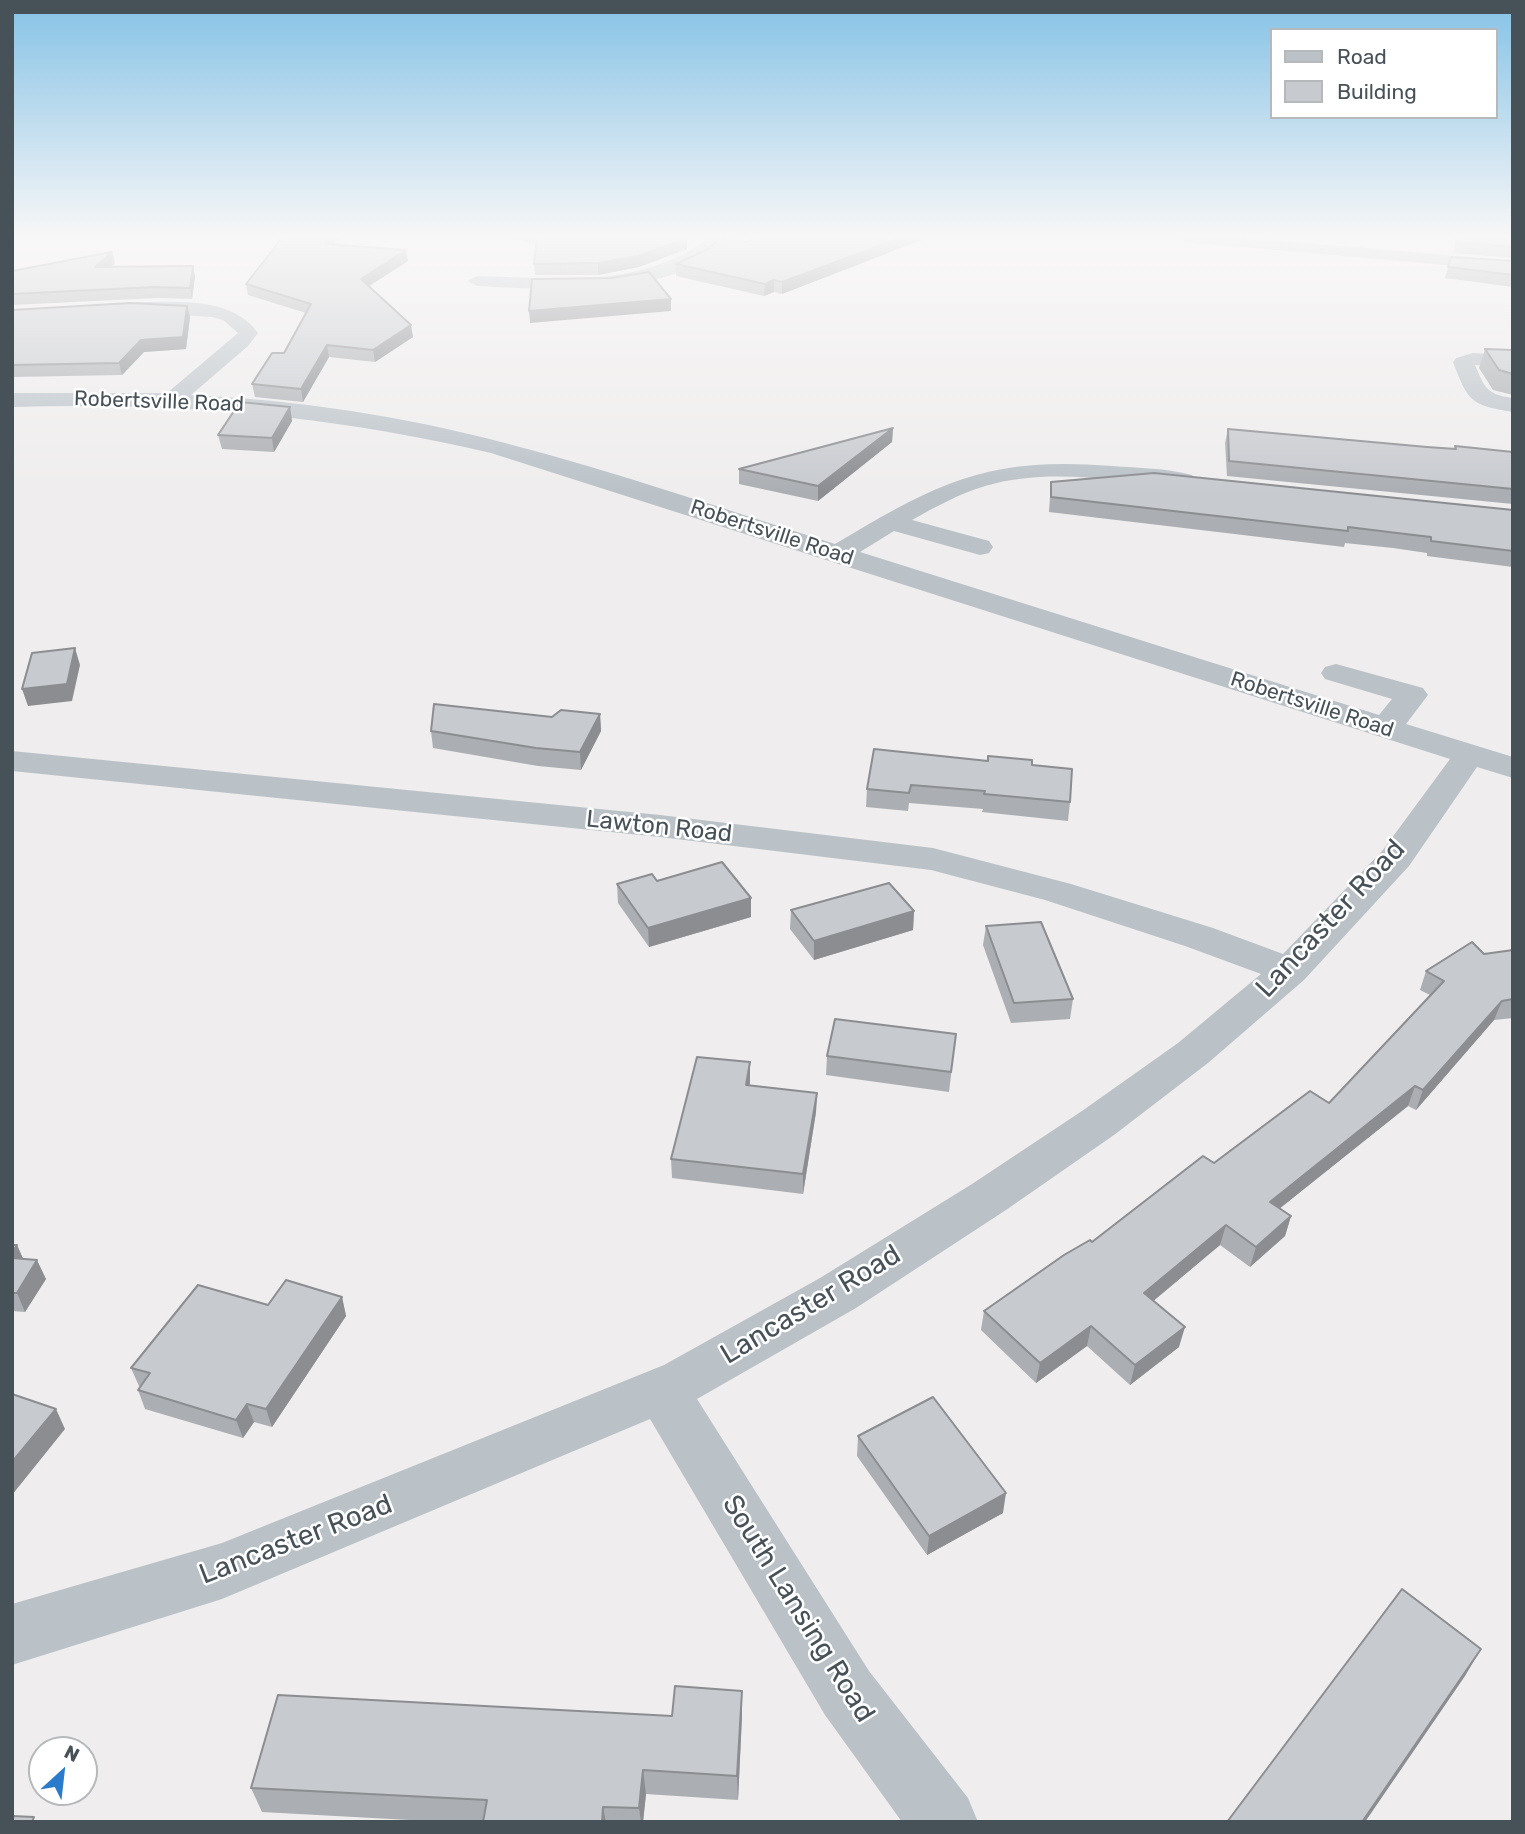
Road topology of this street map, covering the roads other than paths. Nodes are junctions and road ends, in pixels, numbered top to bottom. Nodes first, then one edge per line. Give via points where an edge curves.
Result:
1 (242, 323) edge
2 (1513, 361) edge
3 (173, 399) junction
4 (12, 400) edge
5 (1513, 404) edge
6 (1208, 482) edge
7 (890, 522) junction
8 (980, 547) dead end
9 (838, 554) junction
10 (1336, 673) dead end
11 (1386, 728) junction
12 (1470, 754) junction
13 (12, 761) edge
14 (1513, 768) edge
15 (1290, 971) junction
16 (661, 1390) junction
17 (12, 1635) edge
18 (944, 1822) edge

1 - 3 street via 248,332 242,342
2 - 5 street via 1463,362 1476,393 1493,402
3 - 4 street, Robertsville Road
3 - 9 street, Robertsville Road via 314,411 463,438
6 - 7 street via 1077,471 1017,474 956,488
7 - 8 street
7 - 9 street
9 - 11 street, Robertsville Road
10 - 11 street via 1412,695
11 - 12 street, Robertsville Road
12 - 14 street, Robertsville Road
12 - 15 street, Lancaster Road via 1396,858
13 - 15 street, Lawton Road via 660,826 933,859 1058,892
15 - 16 street, Lancaster Road via 1193,1053 989,1197 838,1293
16 - 17 street, Lancaster Road via 222,1571
16 - 18 street, South Lansing Road via 847,1693

